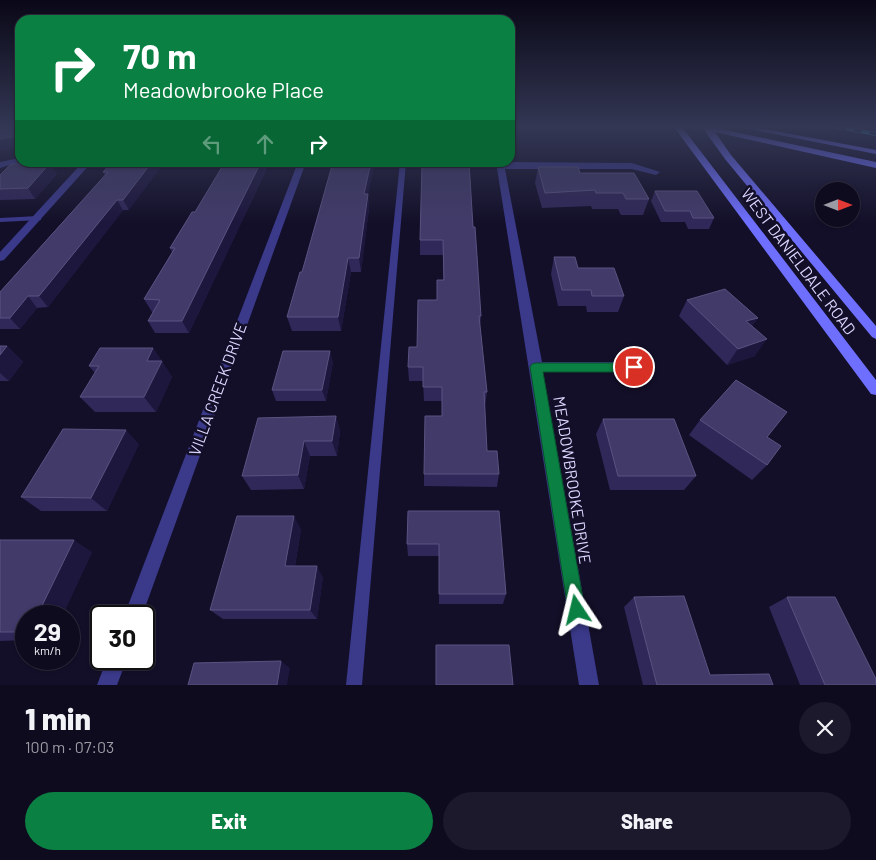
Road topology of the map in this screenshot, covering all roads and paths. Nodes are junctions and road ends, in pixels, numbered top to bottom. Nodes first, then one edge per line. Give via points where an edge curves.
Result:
1 (702, 159) edge
2 (732, 159) edge
3 (847, 159) edge
4 (15, 161) edge
5 (515, 164) edge
6 (0, 165) edge
7 (876, 165) edge
8 (84, 167) edge
9 (300, 167) edge
10 (403, 167) edge
11 (501, 167) edge
12 (656, 172) dead end
13 (38, 218) junction
14 (0, 220) edge
15 (0, 258) edge
16 (876, 334) edge
17 (536, 367) junction
18 (634, 367) dead end
19 (876, 390) edge
20 (137, 605) edge
21 (113, 670) edge
22 (107, 685) edge
23 (354, 685) edge
24 (589, 685) edge

1 - 19 main road, WEST DANIELDALE ROAD
2 - 16 main road, WEST DANIELDALE ROAD
3 - 7 main road
4 - 6 street
5 - 12 street via 632,166
8 - 13 street
9 - 20 street, VILLA CREEK DRIVE
10 - 23 lane
11 - 17 street, MEADOWBROOKE DRIVE
13 - 14 lane
13 - 15 street
17 - 18 street
17 - 24 street, MEADOWBROOKE DRIVE
21 - 22 street

